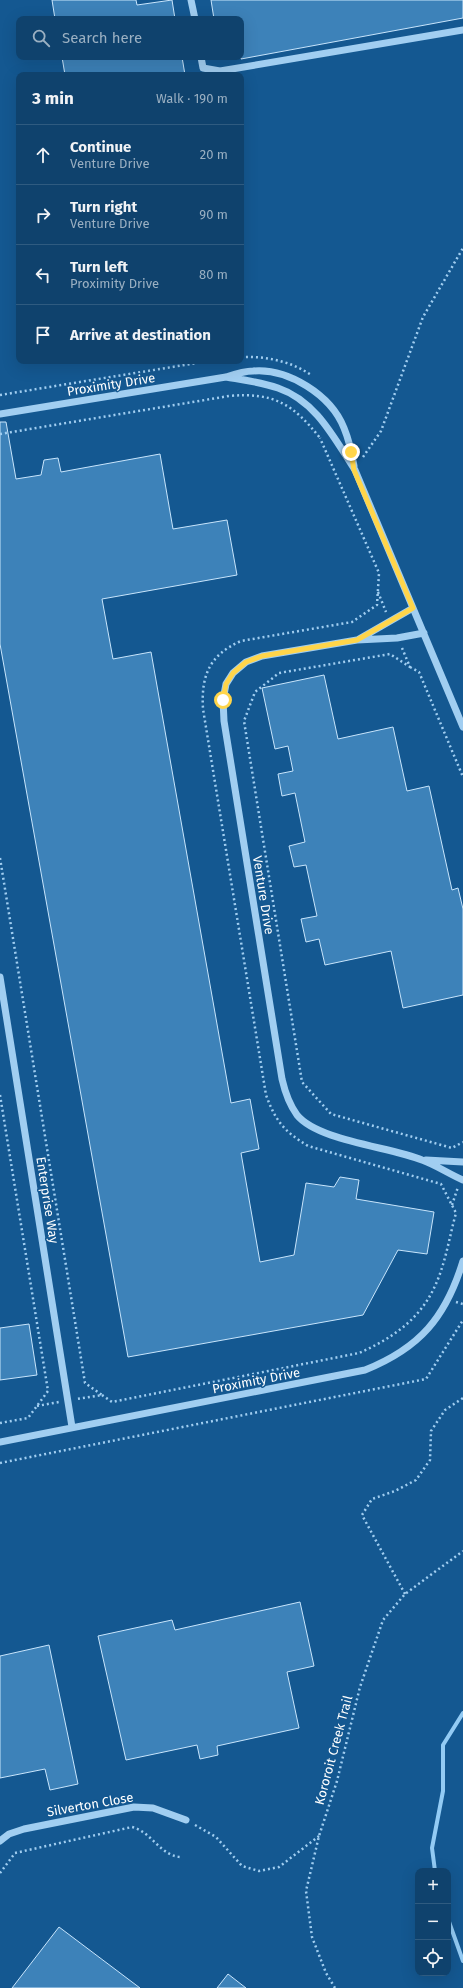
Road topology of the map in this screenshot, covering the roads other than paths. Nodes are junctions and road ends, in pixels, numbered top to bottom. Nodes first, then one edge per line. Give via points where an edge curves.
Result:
1 (191, 0) edge
2 (194, 16) edge
3 (463, 30) edge
4 (202, 60) edge
5 (226, 377) junction
6 (0, 414) edge
7 (354, 470) junction
8 (413, 608) junction
9 (424, 633) junction
10 (357, 640) junction
11 (463, 727) edge
12 (0, 977) edge
13 (422, 1159) junction
14 (463, 1162) edge
15 (463, 1180) edge
16 (463, 1261) edge
17 (72, 1427) junction
18 (0, 1442) edge
19 (186, 1820) road end
20 (0, 1841) edge

1 - 2 street
3 - 4 street via 220,71 203,68
5 - 6 street, Proximity Drive
5 - 7 street, Proximity Drive via 259,382 289,392 313,409
5 - 7 street, Proximity Drive via 243,372 268,371 299,382 311,390 326,402 344,427
7 - 8 street, Proximity Drive
8 - 9 street, Proximity Drive
8 - 10 street, Venture Drive
9 - 10 street, Venture Drive via 397,638
9 - 11 street, Proximity Drive
10 - 13 street, Venture Drive via 262,656 246,662 233,673 226,684 223,700 224,721 286,1098 298,1116 314,1128
12 - 17 street, Enterprise Way
13 - 14 street, Venture Drive
13 - 15 street, Venture Drive
16 - 17 street, Proximity Drive via 449,1300 428,1329 411,1346 388,1361 365,1370 312,1382
17 - 18 street, Proximity Drive
19 - 20 street, Silverton Close via 153,1808 134,1807 24,1829 9,1834

